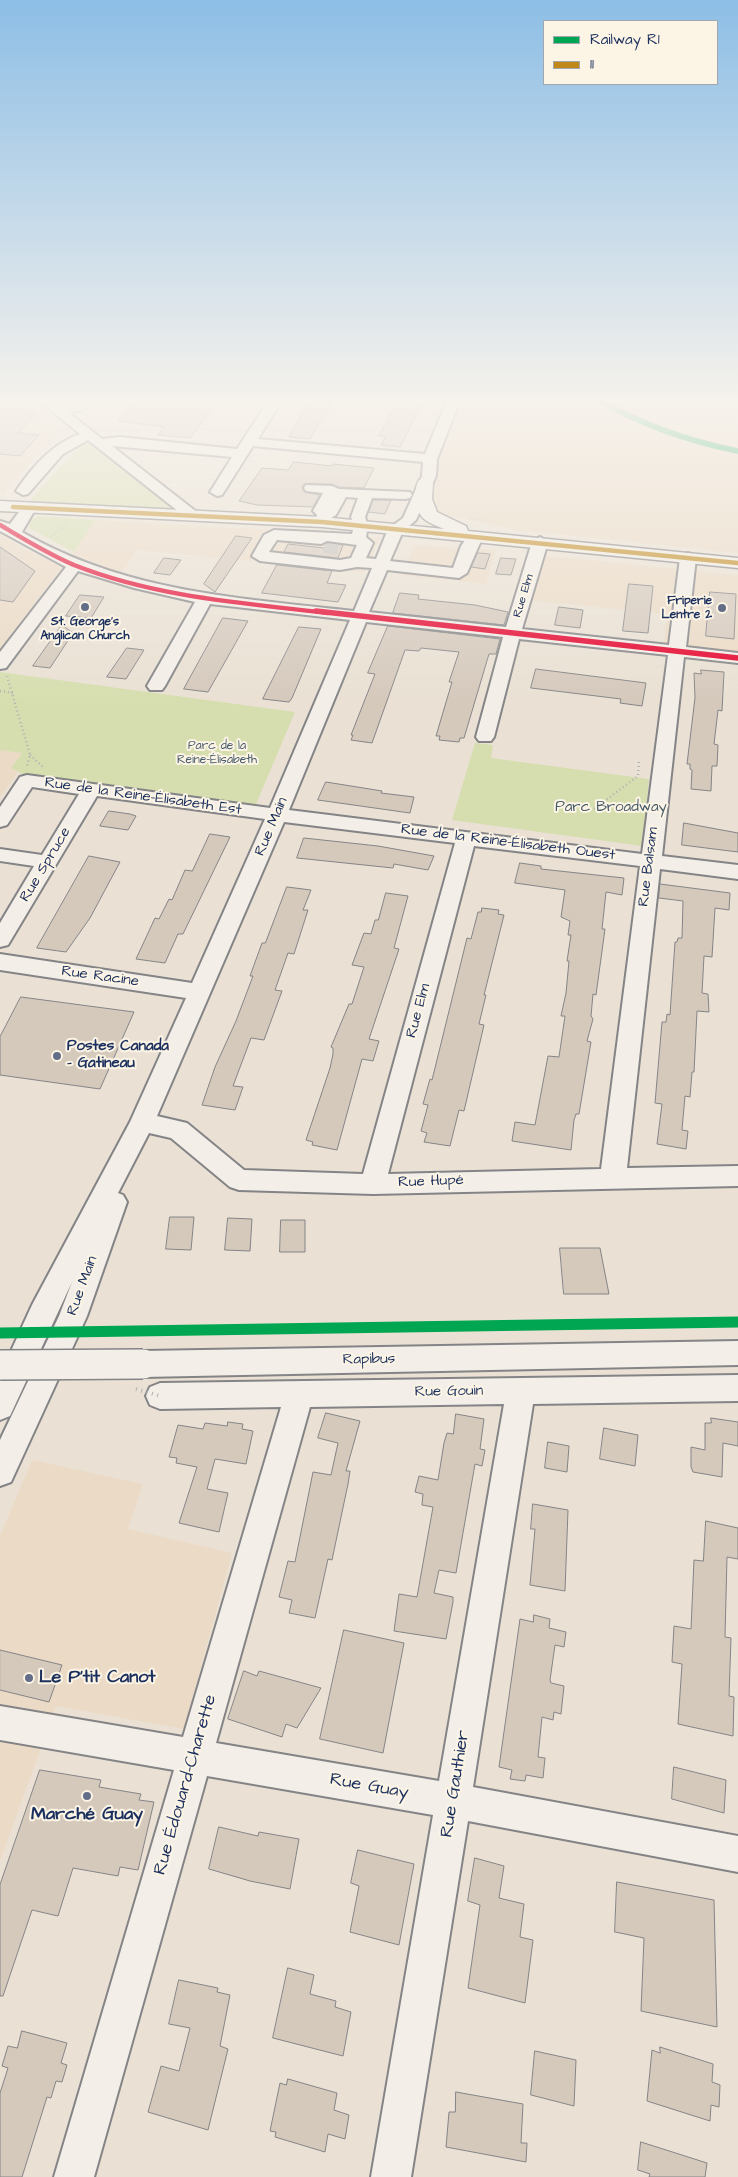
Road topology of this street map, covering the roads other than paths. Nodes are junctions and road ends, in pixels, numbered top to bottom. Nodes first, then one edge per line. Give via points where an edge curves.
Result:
1 (172, 500) edge
2 (327, 500) edge
3 (337, 500) edge
4 (365, 500) edge
5 (406, 500) edge
6 (412, 500) edge
7 (424, 500) edge
8 (0, 506) edge
9 (28, 508) junction
10 (193, 516) junction
11 (284, 528) junction
12 (396, 529) junction
13 (7, 530) edge
14 (323, 534) junction
15 (475, 536) junction
16 (540, 542) junction
17 (356, 545) junction
18 (688, 558) junction
19 (738, 563) edge
20 (75, 565) junction
21 (381, 565) junction
22 (206, 599) junction
23 (360, 617) junction
24 (512, 634) junction
25 (677, 652) junction
26 (738, 658) edge
27 (2, 667) edge
28 (156, 686) dead end
29 (485, 737) dead end
30 (91, 790) junction
31 (277, 815) junction
32 (0, 821) edge
33 (466, 838) junction
34 (0, 854) edge
35 (650, 860) junction
36 (48, 862) junction
37 (738, 872) edge
38 (0, 940) edge
39 (0, 962) edge
40 (200, 992) junction
41 (142, 1122) junction
42 (738, 1176) edge
43 (613, 1177) junction
44 (372, 1184) junction
45 (738, 1353) edge
46 (0, 1365) edge
47 (738, 1388) edge
48 (521, 1391) junction
49 (299, 1394) junction
50 (160, 1396) dead end
51 (0, 1407) edge
52 (0, 1472) edge
53 (0, 1723) edge
54 (194, 1757) junction
55 (453, 1801) junction
56 (738, 1854) edge
57 (74, 2177) edge
58 (391, 2177) edge

1 - 10 street
2 - 14 street via 320,512
3 - 14 street
4 - 17 street via 358,518
5 - 12 street, Rue Main via 394,518
6 - 12 street, Rue Main via 409,520
7 - 15 main road via 429,515
8 - 9 main road
9 - 10 main road
9 - 13 street via 16,526
10 - 11 main road
11 - 14 main road
11 - 17 street via 269,538 260,556 340,564
12 - 15 main road
12 - 17 main road
12 - 21 street, Rue Main
13 - 20 street
14 - 17 main road
15 - 16 main road
15 - 21 street via 459,573
16 - 18 main road
16 - 24 street, Rue Elm
17 - 21 street
18 - 19 main road
18 - 25 street, Rue Balsam
20 - 22 street via 133,584
20 - 27 street
21 - 23 street, Rue Main
22 - 23 street
22 - 28 street
23 - 24 street
23 - 31 street, Rue Main
24 - 25 street
24 - 29 street, Rue Elm
25 - 26 street
25 - 35 street, Rue Balsam
30 - 31 street, Rue de la Reine-Élisabeth Est
30 - 32 street, Rue de la Reine-Élisabeth Est via 27,781
30 - 36 street, Rue Spruce
31 - 33 street, Rue de la Reine-Élisabeth Ouest
31 - 40 street, Rue Main
33 - 35 street, Rue de la Reine-Élisabeth Ouest
33 - 44 street, Rue Elm
34 - 36 street
35 - 37 street, Rue de la Reine-Élisabeth Ouest
35 - 43 street, Rue Balsam
36 - 38 street, Rue Spruce
39 - 40 street, Rue Racine
40 - 41 street, Rue Main
41 - 44 street, Rue Hupé via 178,1130 239,1180
41 - 51 street, Rue Main via 42,1312
41 - 52 street, Rue Main via 73,1316
42 - 43 street, Rue Hupé
43 - 44 street, Rue Hupé
45 - 46 street, Rapibus, bridge
47 - 48 street, Rue Gouin
48 - 49 street, Rue Gouin
48 - 55 street, Rue Gauthier
49 - 50 street, Rue Gouin
49 - 54 street, Rue Édouard-Charette
53 - 54 street, Rue Guay
54 - 55 street, Rue Guay
54 - 57 street, Rue Édouard-Charette
55 - 56 street, Rue Guay
55 - 58 street, Rue Gauthier

